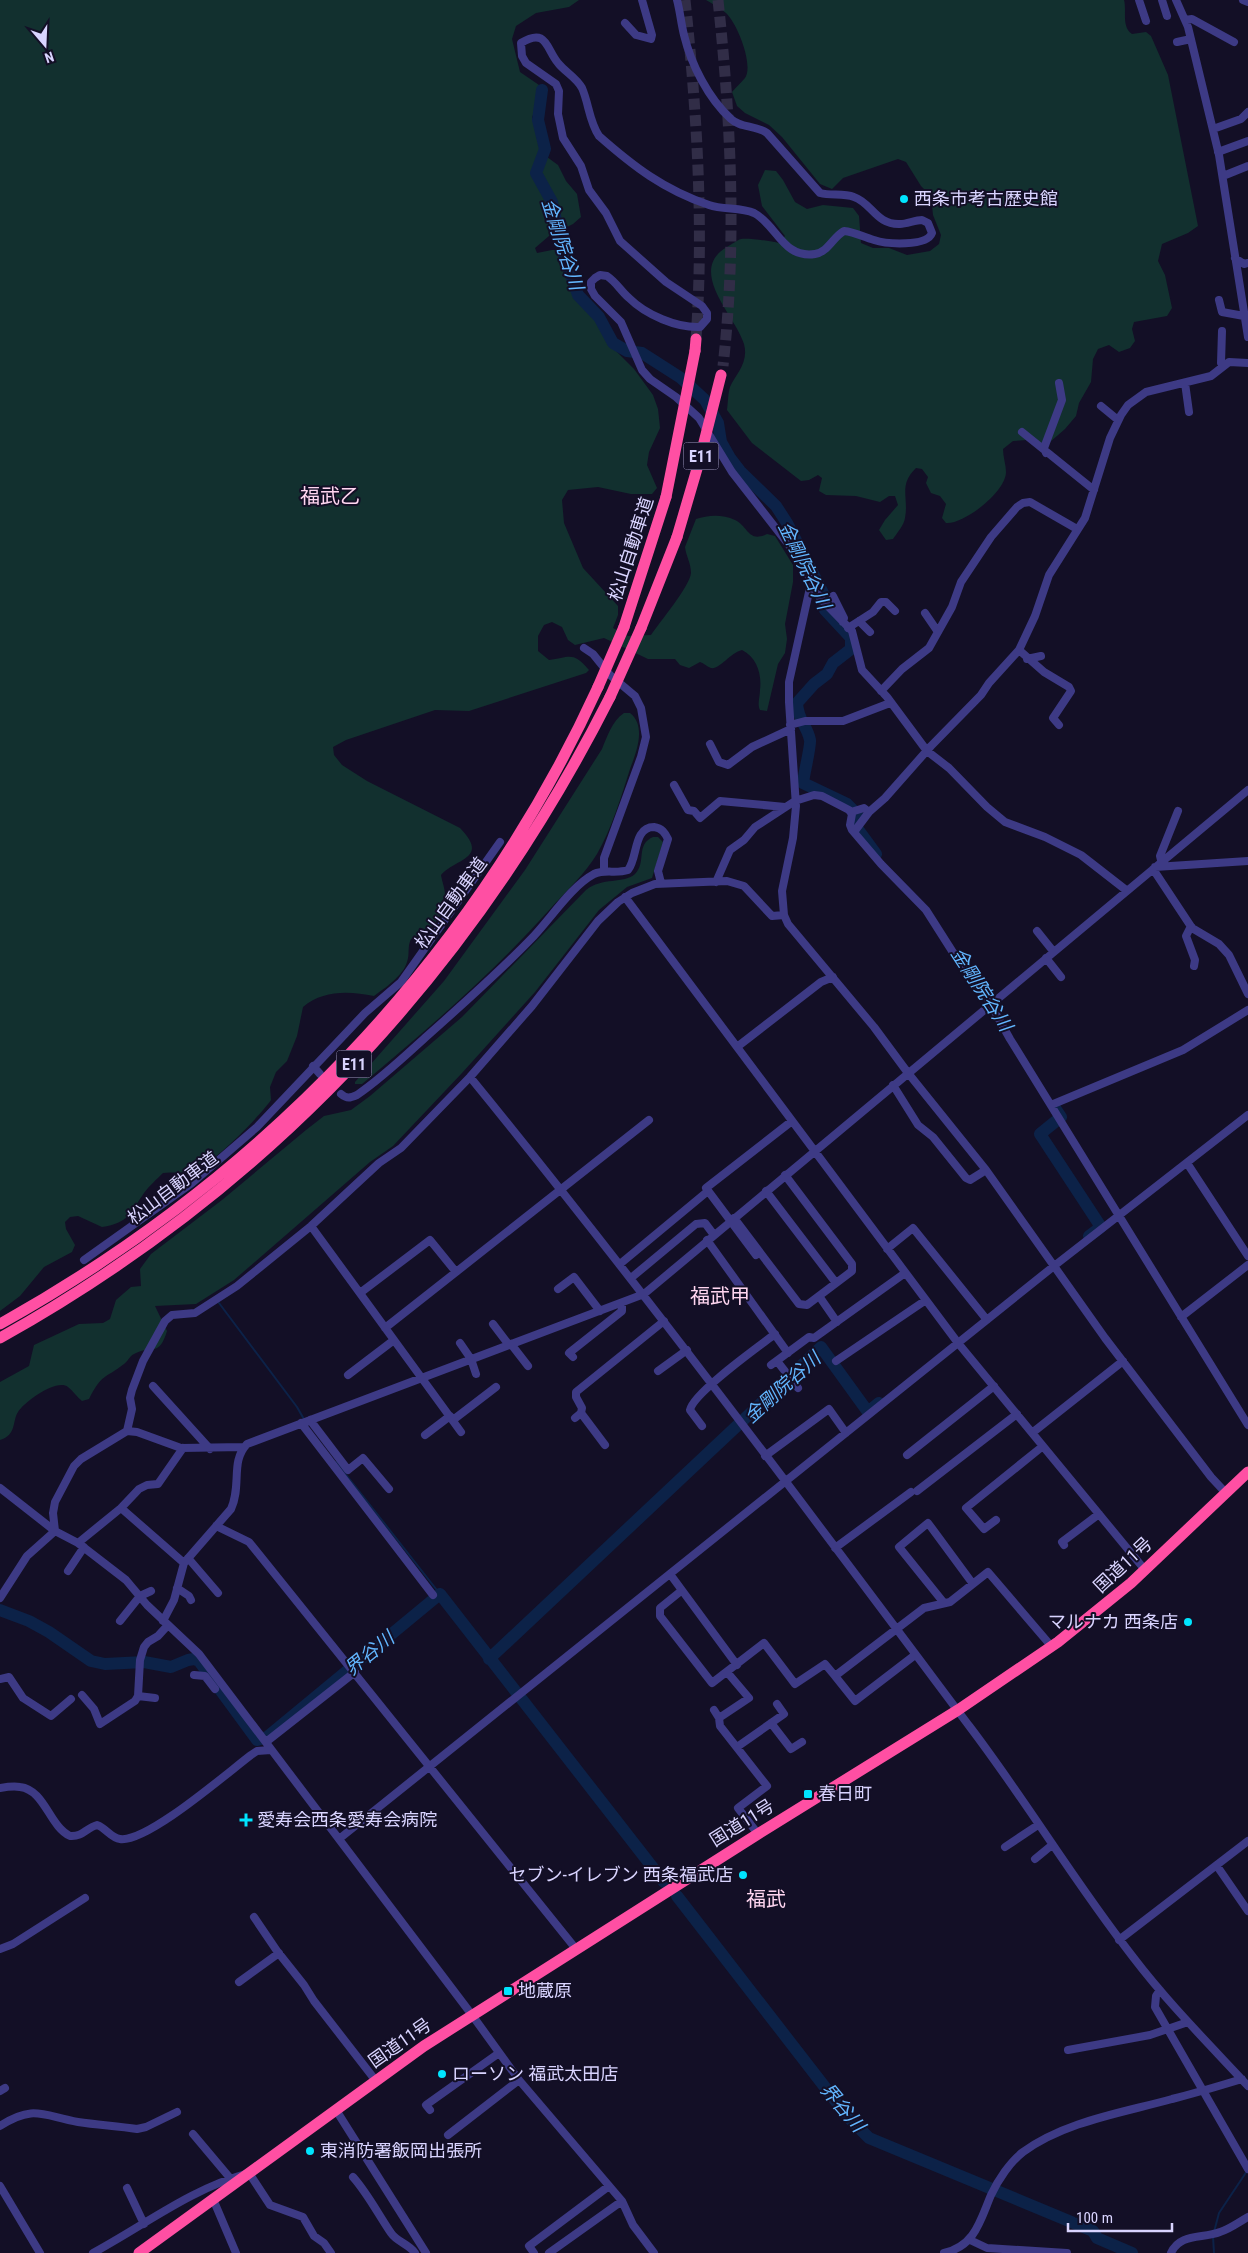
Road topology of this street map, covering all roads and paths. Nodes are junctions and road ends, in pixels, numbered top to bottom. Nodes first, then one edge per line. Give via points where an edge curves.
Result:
1 (642, 0) edge
2 (677, 0) edge
3 (1139, 0) edge
4 (1162, 0) edge
5 (1176, 0) edge
6 (1244, 0) edge
7 (1248, 2) edge
8 (1167, 16) dead end
9 (1185, 20) junction
10 (1146, 21) dead end
11 (625, 23) dead end
12 (1191, 39) junction
13 (1177, 42) dead end
14 (1224, 48) dead end
15 (1248, 112) edge
16 (1213, 129) junction
17 (1248, 141) edge
18 (1218, 152) junction
19 (1248, 166) edge
20 (1223, 176) junction
21 (1235, 258) junction
22 (1247, 266) edge
23 (1219, 300) dead end
24 (1244, 316) junction
25 (1222, 331) dead end
26 (1248, 337) edge
27 (696, 339) tunnel mouth
28 (1248, 363) edge
29 (1223, 366) junction
30 (722, 370) tunnel mouth
31 (1060, 383) dead end
32 (1185, 383) junction
33 (1101, 406) dead end
34 (1189, 412) dead end
35 (1118, 420) junction
36 (1022, 432) dead end
37 (1046, 453) junction
38 (1094, 490) junction
39 (1077, 529) junction
40 (811, 583) junction
41 (833, 596) dead end
42 (823, 601) junction
43 (804, 609) junction
44 (895, 611) dead end
45 (925, 613) dead end
46 (859, 621) junction
47 (845, 625) junction
48 (870, 632) dead end
49 (938, 632) junction
50 (584, 648) dead end
51 (1018, 650) junction
52 (1041, 656) dead end
53 (1027, 659) junction
54 (881, 691) junction
55 (890, 703) junction
56 (1058, 725) dead end
57 (791, 727) junction
58 (710, 744) dead end
59 (927, 751) junction
60 (674, 785) dead end
61 (1248, 790) edge
62 (795, 801) junction
63 (785, 807) junction
64 (860, 811) junction
65 (1178, 811) dead end
66 (856, 830) junction
67 (500, 842) dead end
68 (1161, 860) junction
69 (1248, 861) edge
70 (1154, 868) junction
71 (604, 871) junction
72 (716, 882) junction
73 (661, 883) junction
74 (1126, 890) junction
75 (626, 896) junction
76 (784, 915) junction
77 (1190, 926) junction
78 (1037, 931) dead end
79 (1053, 951) junction
80 (1046, 958) junction
81 (1194, 966) dead end
82 (833, 977) junction
83 (1060, 977) dead end
84 (1248, 994) edge
85 (990, 1004) junction
86 (1248, 1010) edge
87 (737, 1047) junction
88 (313, 1066) junction
89 (908, 1073) junction
90 (320, 1074) dead end
91 (470, 1077) junction
92 (893, 1085) junction
93 (341, 1094) dead end
94 (1051, 1105) junction
95 (1248, 1115) edge
96 (649, 1120) dead end
97 (792, 1122) junction
98 (814, 1151) junction
99 (1187, 1163) junction
100 (986, 1170) junction
101 (785, 1175) junction
102 (562, 1189) junction
103 (708, 1191) junction
104 (766, 1191) junction
105 (1119, 1216) junction
106 (732, 1220) junction
107 (311, 1226) junction
108 (714, 1235) junction
109 (707, 1240) junction
110 (888, 1249) junction
111 (1248, 1256) edge
112 (84, 1260) dead end
113 (620, 1264) junction
114 (1248, 1265) edge
115 (1054, 1266) junction
116 (456, 1272) junction
117 (905, 1273) junction
118 (631, 1278) junction
119 (836, 1284) junction
120 (558, 1289) dead end
121 (360, 1293) junction
122 (644, 1294) junction
123 (819, 1296) junction
124 (926, 1300) junction
125 (622, 1303) junction
126 (798, 1310) dead end
127 (600, 1311) junction
128 (1181, 1317) junction
129 (987, 1320) junction
130 (664, 1321) junction
131 (837, 1322) junction
132 (0, 1324) edge
133 (493, 1324) dead end
134 (385, 1328) junction
135 (774, 1334) junction
136 (0, 1338) edge
137 (394, 1340) junction
138 (460, 1343) dead end
139 (958, 1343) junction
140 (510, 1344) junction
141 (687, 1350) junction
142 (788, 1353) junction
143 (573, 1357) dead end
144 (471, 1359) junction
145 (836, 1361) dead end
146 (1123, 1361) junction
147 (528, 1366) dead end
148 (658, 1371) dead end
149 (476, 1374) dead end
150 (348, 1375) dead end
151 (421, 1378) junction
152 (712, 1383) junction
153 (153, 1386) dead end
154 (994, 1386) junction
155 (496, 1387) dead end
156 (798, 1388) dead end
157 (1016, 1414) junction
158 (451, 1418) junction
159 (305, 1422) junction
160 (1248, 1425) edge
161 (702, 1426) dead end
162 (127, 1431) junction
163 (461, 1432) dead end
164 (846, 1433) junction
165 (1032, 1433) junction
166 (425, 1434) dead end
167 (605, 1445) dead end
168 (1043, 1446) junction
169 (244, 1447) junction
170 (183, 1448) junction
171 (210, 1448) junction
172 (907, 1455) dead end
173 (766, 1456) junction
174 (1248, 1472) edge
175 (785, 1482) junction
176 (0, 1488) edge
177 (389, 1489) dead end
178 (1225, 1492) junction
179 (121, 1508) junction
180 (1099, 1514) junction
181 (996, 1520) dead end
182 (216, 1526) junction
183 (55, 1531) junction
184 (81, 1545) junction
185 (1064, 1546) dead end
186 (835, 1548) junction
187 (186, 1560) junction
188 (1145, 1570) junction
189 (68, 1571) dead end
190 (670, 1574) junction
191 (973, 1584) junction
192 (178, 1588) junction
193 (151, 1591) dead end
194 (681, 1591) junction
195 (218, 1593) dead end
196 (433, 1595) dead end
197 (140, 1596) junction
198 (0, 1598) edge
199 (191, 1600) dead end
200 (944, 1603) junction
201 (120, 1621) dead end
202 (166, 1623) junction
203 (896, 1630) junction
204 (1052, 1647) junction
205 (915, 1655) junction
206 (737, 1665) junction
207 (353, 1669) junction
208 (727, 1672) junction
209 (208, 1673) junction
210 (194, 1675) dead end
211 (835, 1676) junction
212 (0, 1679) edge
213 (216, 1689) dead end
214 (82, 1696) dead end
215 (138, 1696) junction
216 (156, 1698) dead end
217 (71, 1699) dead end
218 (777, 1704) dead end
219 (714, 1710) dead end
220 (958, 1710) junction
221 (720, 1718) junction
222 (771, 1723) junction
223 (264, 1740) junction
224 (802, 1742) dead end
225 (736, 1747) junction
226 (271, 1750) junction
227 (429, 1766) junction
228 (0, 1788) edge
229 (1038, 1825) junction
230 (758, 1834) junction
231 (339, 1839) junction
232 (1248, 1841) edge
233 (1052, 1845) junction
234 (1005, 1847) dead end
235 (1035, 1859) dead end
236 (1217, 1866) junction
237 (85, 1898) dead end
238 (1248, 1911) edge
239 (254, 1917) dead end
240 (1120, 1940) junction
241 (0, 1949) edge
242 (576, 1949) junction
243 (279, 1953) junction
244 (239, 1982) dead end
245 (1160, 1990) junction
246 (472, 2015) junction
247 (1188, 2022) junction
248 (1168, 2029) junction
249 (1068, 2050) dead end
250 (499, 2053) junction
251 (1242, 2079) junction
252 (518, 2080) junction
253 (376, 2081) junction
254 (1248, 2086) edge
255 (1203, 2090) junction
256 (336, 2110) junction
257 (430, 2110) dead end
258 (177, 2112) dead end
259 (0, 2126) edge
260 (193, 2134) dead end
261 (448, 2135) dead end
262 (1248, 2170) edge
263 (250, 2173) junction
264 (353, 2177) dead end
265 (230, 2178) junction
266 (0, 2186) edge
267 (609, 2186) junction
268 (127, 2188) dead end
269 (213, 2199) junction
270 (622, 2201) junction
271 (1248, 2217) edge
272 (144, 2224) junction
273 (970, 2240) junction
274 (235, 2251) edge
275 (40, 2253) edge
276 (93, 2253) edge
277 (139, 2253) edge
278 (227, 2253) edge
279 (331, 2253) edge
280 (415, 2253) edge
281 (426, 2253) edge
282 (534, 2253) edge
283 (549, 2253) edge
284 (654, 2253) edge
285 (944, 2253) edge
286 (1067, 2253) edge
287 (1171, 2253) edge

1 - 11 street via 651,39 636,35
2 - 40 street via 684,35 697,70 713,98 731,120 767,133 820,193 853,196 890,223 922,220 928,223 932,234 926,241 916,243 882,242 844,231 837,234 822,252 796,252 753,213 705,204 660,184 638,170 599,136 578,82 557,62 547,43 539,38 521,43 526,63 556,84 563,138 620,241 666,282 702,306 706,313 705,324 692,328 663,319 639,307 607,276 600,275 591,282 590,289 621,322 642,370 650,380 699,418 732,472 799,558
3 - 10 street
4 - 8 street
5 - 9 street
6 - 7 street
9 - 12 street
9 - 14 street via 1192,20 1231,40
12 - 13 street
12 - 16 street
15 - 16 street via 1241,119
16 - 18 street
17 - 18 street
18 - 20 street
19 - 20 street
20 - 21 street
21 - 22 street
21 - 24 street
23 - 24 street via 1222,312
24 - 26 street
25 - 29 street
27 - 132 highway, 松山自動車道 / E11, bridge via 666,497 624,627 573,742 538,804 480,894 421,973 304,1101 211,1184 102,1262
28 - 29 street via 1229,362
29 - 32 street via 1211,376
30 - 136 highway, 松山自動車道 / E11, bridge via 677,537 610,697 560,790 510,870 448,956 373,1045 256,1159 134,1254
31 - 37 street via 1062,400 1044,448
32 - 34 street
32 - 35 street via 1140,395
33 - 35 street
35 - 38 street
36 - 37 street
37 - 38 street
38 - 39 street
39 - 49 street via 1030,502 1020,505 991,537 961,582
39 - 51 street via 1048,575 1035,616
40 - 42 street
40 - 43 street
41 - 47 street
42 - 43 street via 812,601
42 - 47 street
43 - 57 street via 790,676
44 - 46 street via 886,602 881,602
45 - 49 street
46 - 47 street
46 - 48 street
47 - 54 street via 855,638 862,670
49 - 54 street via 925,652 902,669
50 - 71 street via 635,696 641,708 646,737 604,858
51 - 53 street
51 - 59 street via 981,695
52 - 53 street
53 - 56 street via 1071,691 1053,718
54 - 55 street
55 - 57 street via 844,721 805,721
55 - 59 street
57 - 58 street via 752,747 728,765 719,762
57 - 62 street
59 - 64 street via 885,798
59 - 74 street via 949,768 998,817 1081,855
60 - 63 street via 688,810 694,810 700,818 720,801
61 - 68 street
62 - 63 street
62 - 64 street via 822,796
62 - 76 street via 793,838 782,891
63 - 72 street via 755,827 730,850
64 - 66 street
64 - 66 street via 850,825
65 - 68 street
66 - 85 street via 881,864 926,910
67 - 88 street via 401,982
68 - 70 street
69 - 70 street
70 - 74 street
70 - 77 street
71 - 73 street via 628,870 635,859 641,833 647,828 659,828 668,839 658,871
71 - 93 street via 580,884 531,940 406,1055 357,1095 351,1098
72 - 73 street
72 - 76 street via 744,886 768,913
73 - 75 street
74 - 79 street
75 - 87 street
75 - 91 street via 598,921 532,1006
76 - 82 street via 793,932
77 - 81 street via 1186,936 1195,960
77 - 84 street via 1224,949
78 - 79 street
79 - 80 street
80 - 83 street
80 - 85 street
82 - 87 street via 821,982
82 - 89 street
85 - 89 street
85 - 94 street
86 - 94 street via 1183,1050
87 - 97 street
88 - 90 street
88 - 112 street via 257,1127 229,1152 192,1183
89 - 92 street
89 - 100 street
91 - 102 street
91 - 107 street via 402,1148 379,1162
92 - 98 street
92 - 100 street via 918,1124 933,1136 966,1178 970,1180
94 - 105 street
95 - 99 street
96 - 102 street
97 - 98 street
97 - 103 street via 706,1188
98 - 101 street
98 - 110 street
99 - 105 street
99 - 111 street
100 - 115 street
101 - 104 street
101 - 119 street via 852,1264 852,1271
102 - 113 street
102 - 116 street
103 - 106 street
103 - 113 street
104 - 106 street
104 - 119 street
105 - 115 street
105 - 128 street
106 - 108 street
106 - 123 street via 799,1304 807,1305
106 - 126 street
107 - 121 street
107 - 162 street via 237,1286 195,1313 172,1315 165,1321 143,1361 132,1390
108 - 109 street
108 - 118 street via 705,1223 696,1224
109 - 122 street
109 - 135 street
110 - 117 street
110 - 129 street via 913,1228
113 - 118 street
114 - 128 street
115 - 129 street
115 - 146 street
116 - 121 street via 430,1240
116 - 134 street
117 - 124 street
117 - 131 street
118 - 122 street
119 - 123 street
120 - 127 street via 574,1277
121 - 134 street
122 - 125 street
122 - 130 street
123 - 131 street
124 - 139 street
124 - 145 street
125 - 127 street
125 - 143 street via 622,1311 569,1352
127 - 140 street
128 - 160 street
129 - 139 street
130 - 141 street
130 - 167 street via 576,1392 582,1408 578,1416
131 - 142 street via 814,1338 809,1336
133 - 140 street
134 - 137 street
135 - 142 street
135 - 152 street
137 - 150 street
137 - 151 street
138 - 144 street
139 - 154 street
139 - 164 street
140 - 144 street
140 - 147 street
141 - 148 street
141 - 152 street
142 - 156 street via 774,1363
144 - 149 street
144 - 151 street
146 - 165 street
146 - 178 street
151 - 158 street
151 - 159 street
152 - 161 street via 690,1410
152 - 173 street
153 - 171 street
154 - 157 street
154 - 172 street
155 - 158 street
157 - 165 street
157 - 186 street
158 - 163 street
158 - 166 street
159 - 169 street
159 - 177 street via 348,1470 363,1458
159 - 196 street
162 - 170 street
162 - 183 street via 74,1466 55,1502
164 - 173 street via 829,1409
164 - 175 street
165 - 168 street
168 - 180 street
168 - 181 street via 966,1508 984,1529
169 - 171 street
169 - 182 street via 238,1459 234,1502
170 - 171 street
170 - 179 street via 158,1484 139,1489
173 - 175 street
174 - 178 highway, 国道11号
175 - 186 street
175 - 190 street
176 - 183 street
178 - 188 highway, 国道11号
179 - 184 street
179 - 187 street
180 - 185 street via 1062,1542
180 - 188 street
182 - 187 street
182 - 207 street via 249,1542
183 - 184 street
183 - 198 street via 27,1556
184 - 189 street
184 - 197 street via 126,1580
186 - 203 street
187 - 192 street
187 - 195 street
188 - 204 highway, 国道11号
190 - 194 street
190 - 227 street
191 - 200 street
191 - 200 street via 928,1523 899,1547
191 - 204 street via 988,1572
192 - 199 street
192 - 202 street
193 - 197 street
194 - 206 street
194 - 208 street via 660,1608 660,1616 712,1683
197 - 201 street
197 - 202 street
200 - 203 street via 924,1608
202 - 209 street via 198,1654
202 - 215 street via 158,1636 148,1642 140,1662
203 - 205 street
203 - 211 street
204 - 220 highway, 国道11号
205 - 211 street via 855,1700
205 - 220 street
206 - 208 street
206 - 211 street via 764,1643 795,1684 825,1664
207 - 223 street
207 - 227 street
208 - 221 street via 749,1698
209 - 210 street
209 - 213 street
209 - 223 street
212 - 217 street via 8,1678 23,1698 51,1716
214 - 215 street via 94,1709 100,1724
215 - 216 street
218 - 222 street via 784,1714
219 - 221 street
220 - 229 street
220 - 230 highway, 国道11号
221 - 225 street via 720,1726
222 - 224 street via 791,1749
222 - 225 street
223 - 226 street
225 - 230 street via 767,1786 738,1808
226 - 228 street via 257,1751 162,1822 128,1839 114,1838 97,1825 82,1835 70,1836 57,1826 32,1792 20,1787
226 - 231 street
227 - 231 street
227 - 242 street
229 - 233 street
229 - 234 street
230 - 242 highway, 国道11号
231 - 246 street
232 - 236 street
233 - 235 street
233 - 240 street
236 - 238 street
236 - 240 street
237 - 241 street
239 - 243 street
240 - 245 street
242 - 246 highway, 国道11号
243 - 244 street
243 - 253 street
245 - 247 street
245 - 248 street via 1155,2007
246 - 250 street
246 - 253 highway, 国道11号
247 - 248 street
247 - 251 street
248 - 249 street
248 - 255 street
250 - 252 street
250 - 257 street via 426,2105
251 - 254 street
251 - 255 street
252 - 261 street
252 - 267 street
253 - 256 highway, 国道11号
255 - 262 street
255 - 273 street via 1046,2137 1020,2154 996,2186
256 - 263 highway, 国道11号
256 - 281 street
258 - 259 street via 137,2129 37,2113 16,2117
260 - 265 street
263 - 265 street
263 - 269 highway, 国道11号
263 - 279 street via 270,2205 303,2218 314,2236
264 - 280 street via 391,2233
265 - 272 street via 177,2203
266 - 275 street
267 - 270 street
267 - 282 street via 529,2246
268 - 272 street
269 - 274 street
269 - 277 highway, 国道11号
270 - 283 street
270 - 284 street via 633,2225
271 - 287 street via 1214,2234 1181,2241
272 - 276 street
273 - 285 street
273 - 286 street via 987,2248
274 - 278 street

